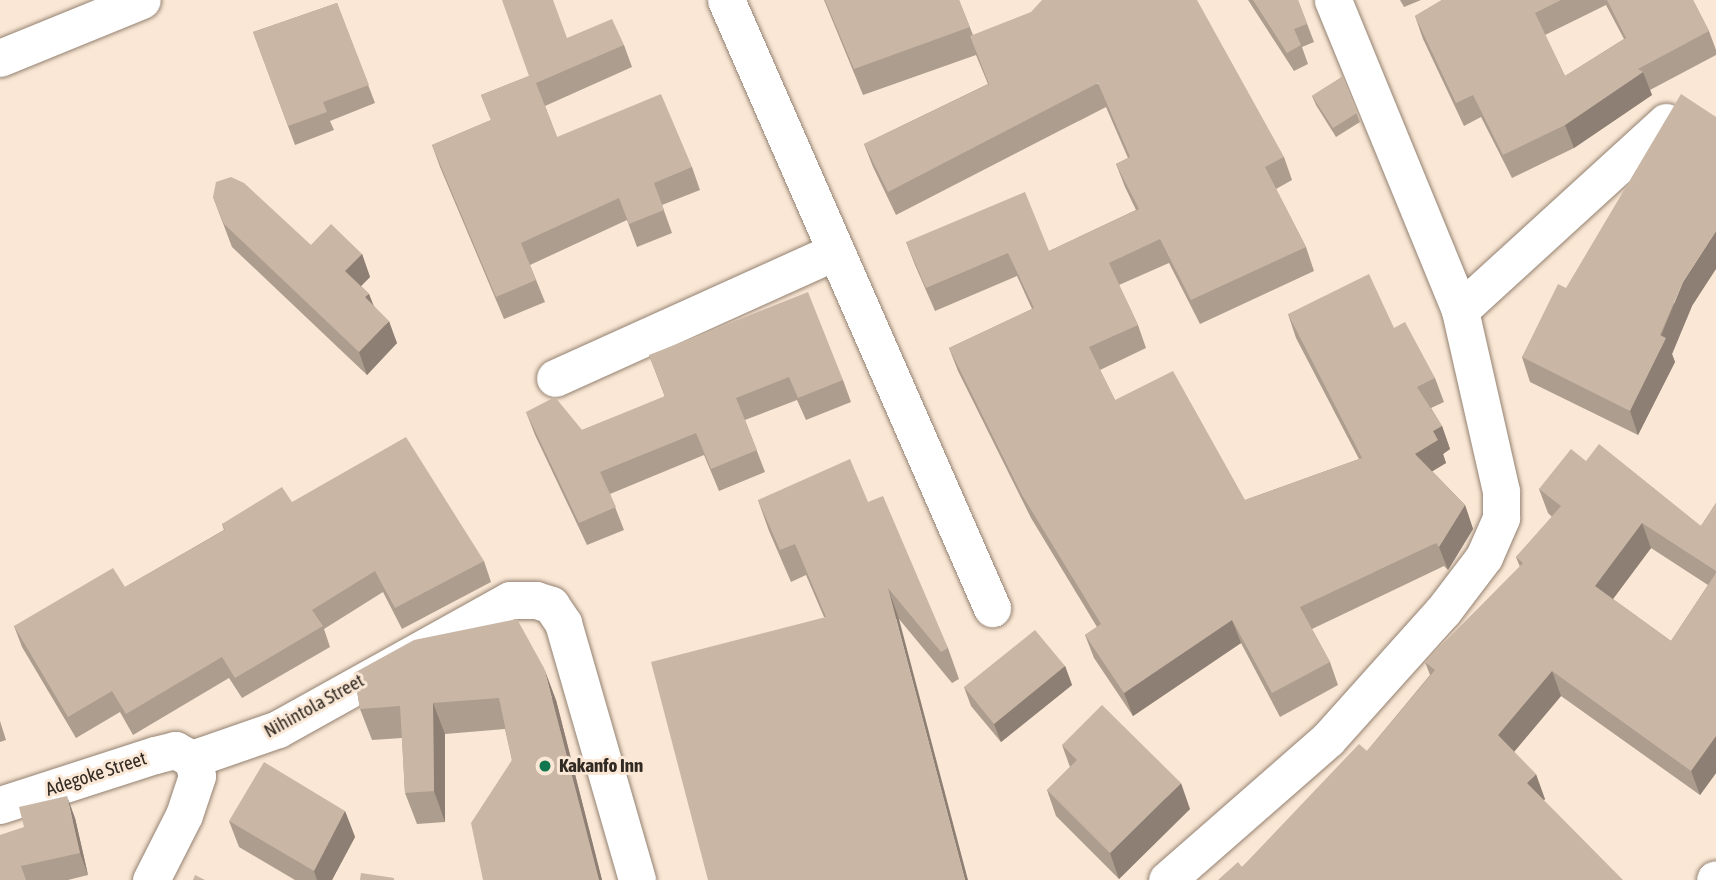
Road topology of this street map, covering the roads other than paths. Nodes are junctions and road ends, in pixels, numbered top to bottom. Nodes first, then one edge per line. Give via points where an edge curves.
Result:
1 (142, 0) edge
2 (726, 0) edge
3 (1333, 0) edge
4 (0, 58) edge
5 (1666, 122) edge
6 (836, 251) junction
7 (1460, 310) junction
8 (555, 378) dead end
9 (992, 608) dead end
10 (192, 759) junction
11 (0, 804) edge
12 (151, 880) edge
13 (637, 880) edge
14 (1167, 880) edge

1 - 4 street
2 - 6 street
3 - 7 street
5 - 7 street
6 - 8 street
6 - 9 street
7 - 14 street via 1500,491 1500,519 1484,556 1328,739
10 - 11 street, Adegoke Street via 175,750
10 - 12 street via 197,776 184,815
10 - 13 street, Nihintola Street via 278,729 510,600 536,600 551,605 563,623

